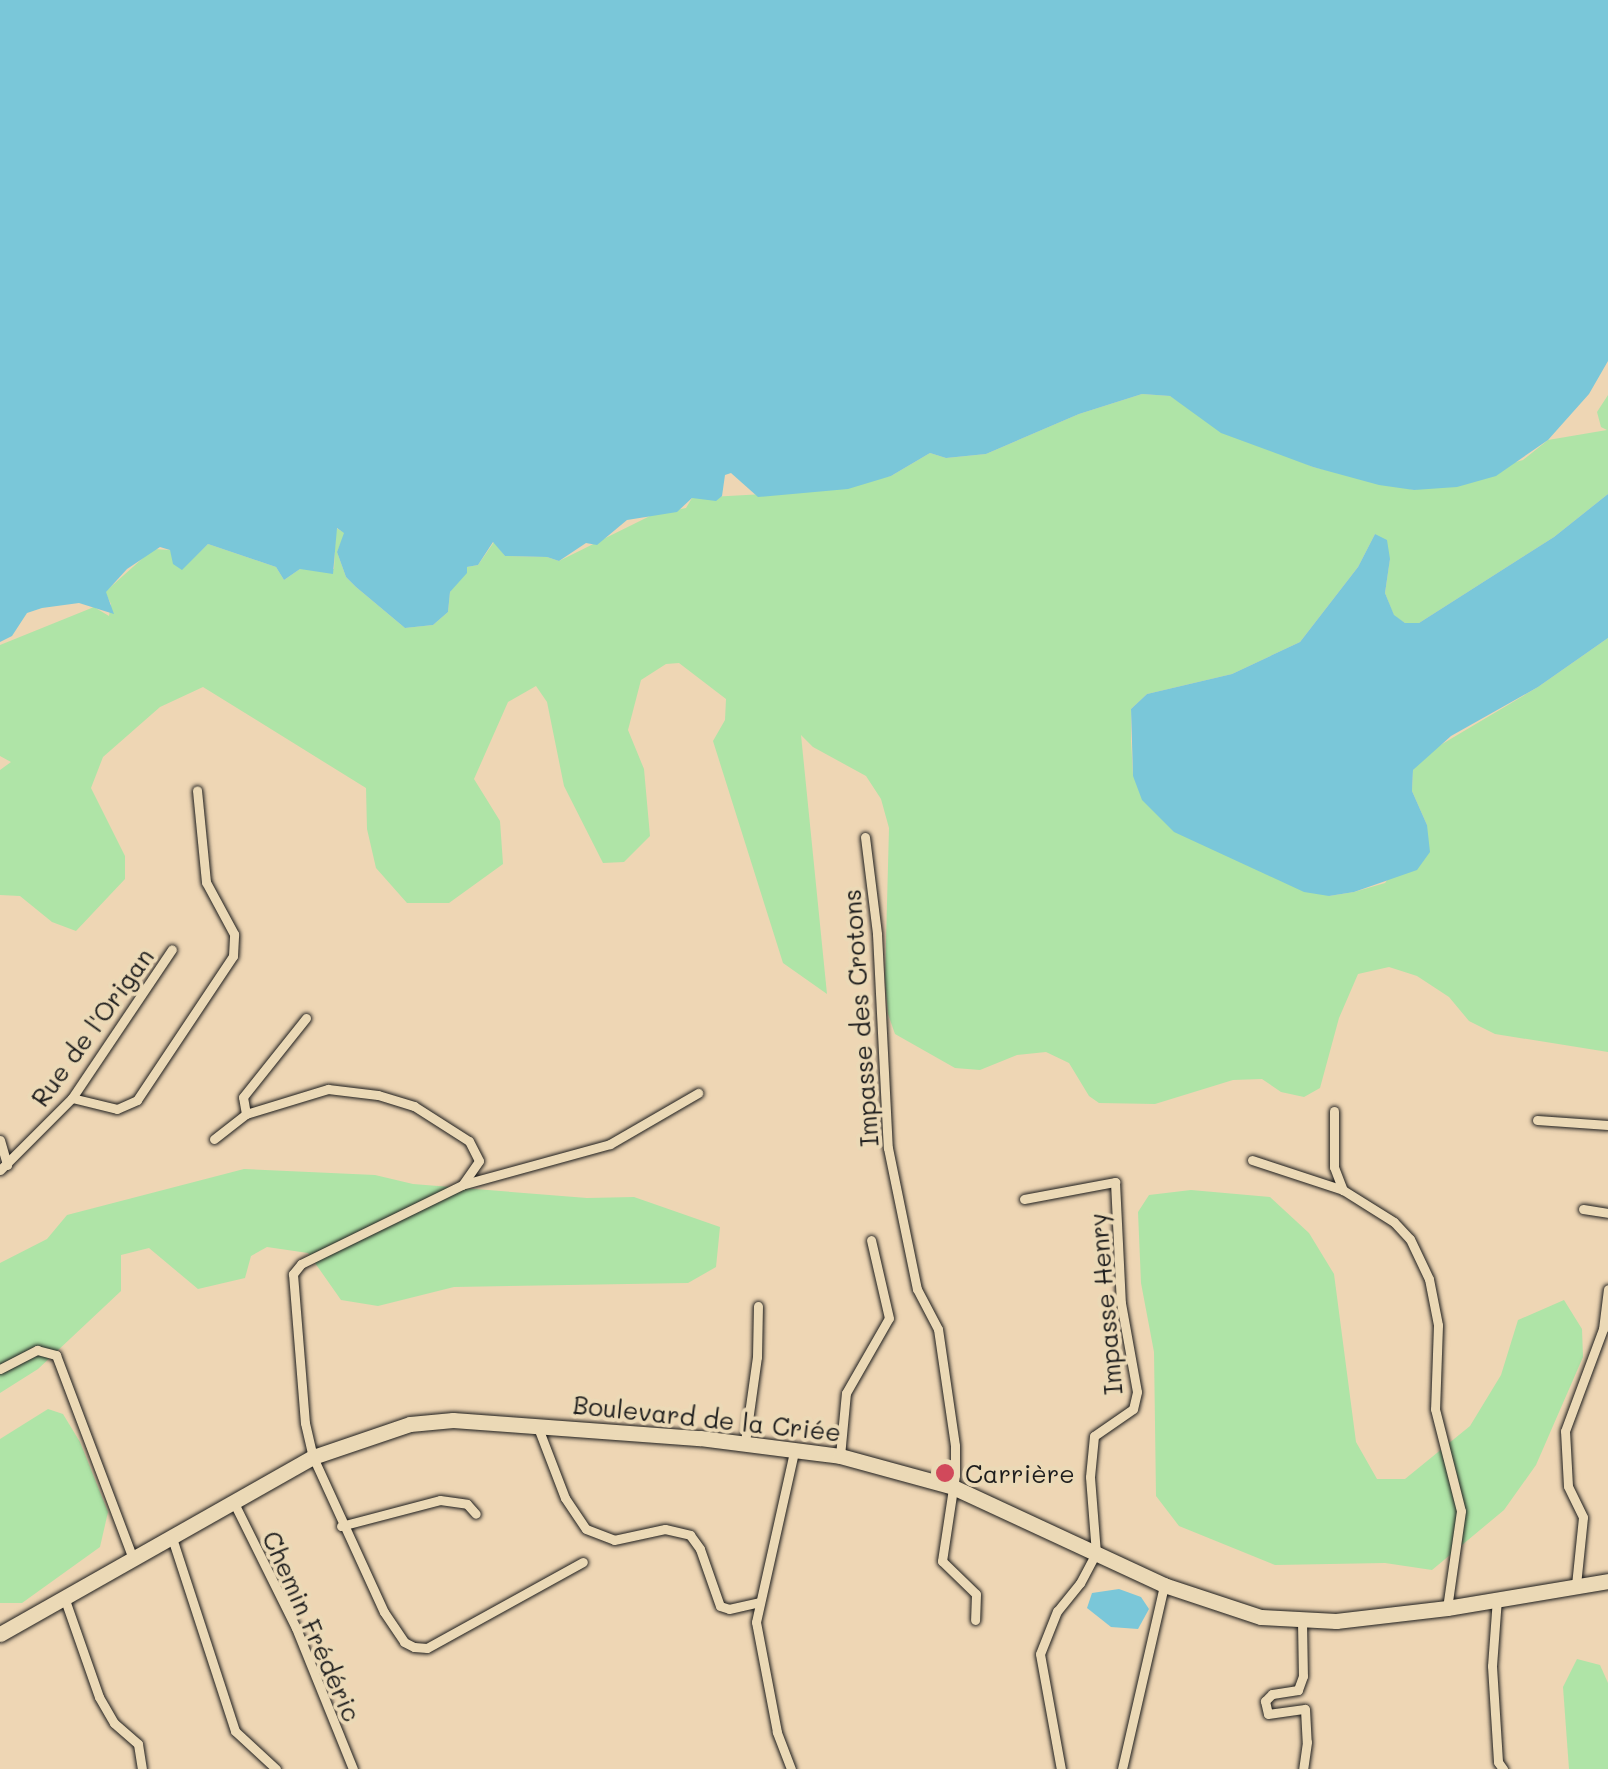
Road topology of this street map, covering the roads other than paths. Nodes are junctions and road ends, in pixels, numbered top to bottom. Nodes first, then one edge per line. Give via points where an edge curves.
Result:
1 (197, 790) dead end
2 (865, 837) dead end
3 (172, 950) dead end
4 (306, 1018) dead end
5 (698, 1093) dead end
6 (72, 1098) junction
7 (1334, 1111) dead end
8 (246, 1114) junction
9 (1537, 1120) dead end
10 (1608, 1124) edge
11 (214, 1139) dead end
12 (0, 1140) edge
13 (1252, 1160) dead end
14 (4, 1168) edge
15 (462, 1185) junction
16 (1343, 1190) junction
17 (1024, 1200) dead end
18 (1583, 1209) dead end
19 (1608, 1213) edge
20 (871, 1240) dead end
21 (1608, 1289) edge
22 (758, 1306) dead end
23 (1605, 1331) edge
24 (0, 1370) edge
25 (537, 1425) junction
26 (746, 1442) junction
27 (795, 1448) junction
28 (840, 1456) junction
29 (313, 1457) junction
30 (953, 1487) junction
31 (233, 1501) junction
32 (476, 1514) dead end
33 (341, 1526) junction
34 (171, 1535) junction
35 (1096, 1553) junction
36 (134, 1558) junction
37 (583, 1562) dead end
38 (1608, 1582) edge
39 (1164, 1585) junction
40 (1576, 1585) junction
41 (64, 1597) junction
42 (1497, 1598) junction
43 (759, 1602) junction
44 (1447, 1608) junction
45 (975, 1620) dead end
46 (1302, 1621) junction
47 (0, 1634) edge
48 (142, 1769) edge
49 (276, 1769) edge
50 (353, 1769) edge
51 (792, 1769) edge
52 (1061, 1769) edge
53 (1122, 1769) edge
54 (1303, 1769) edge
55 (1503, 1769) edge

1 - 6 street via 206,882 234,934 232,956 137,1100 118,1109
2 - 30 street, Impasse des Crotons via 888,1148 917,1289 938,1329 955,1446
3 - 6 street, Rue de l'Origan
4 - 8 street via 243,1097
5 - 15 street via 610,1144
6 - 14 street, Rue de l'Origan
7 - 16 street via 1334,1167
8 - 11 street
8 - 15 street via 328,1089 414,1106 477,1151
9 - 10 street
12 - 14 street
13 - 16 street
15 - 29 street via 300,1264 293,1274
16 - 44 street via 1394,1222 1410,1239 1428,1279 1438,1326 1435,1409 1461,1511
17 - 35 street, Impasse Henry via 1114,1182 1121,1302 1137,1392 1133,1409 1094,1436
18 - 19 street
20 - 28 street via 889,1318 846,1393
21 - 23 street
22 - 26 street
23 - 40 street via 1565,1432 1568,1486 1583,1517
24 - 36 street via 37,1350 56,1355
25 - 26 main road, Boulevard de la Criée
25 - 29 main road, Boulevard de la Criée via 410,1424
25 - 43 street via 565,1498 586,1528 614,1540 665,1529 690,1535 720,1606
26 - 27 main road, Boulevard de la Criée
27 - 28 main road, Boulevard de la Criée
27 - 43 street
28 - 30 main road, Boulevard de la Criée
29 - 31 main road, Boulevard de la Criée
29 - 33 street
30 - 35 main road, Boulevard de la Criée
30 - 45 street, Impasse des Crotons via 942,1560 976,1594
31 - 34 main road, Boulevard de la Criée
31 - 50 street, Chemin Frédéric via 296,1628
32 - 33 street via 468,1504 440,1500
33 - 37 street via 384,1612 414,1648 426,1648
34 - 36 main road, Boulevard de la Criée
34 - 49 street via 236,1730
35 - 39 main road, Boulevard de la Criée
35 - 52 street via 1057,1611 1040,1654
36 - 41 main road, Boulevard de la Criée
38 - 40 main road, Boulevard de la Criée
39 - 46 main road, Boulevard de la Criée via 1261,1617
39 - 53 street
40 - 42 main road, Boulevard de la Criée
41 - 47 main road, Boulevard de la Criée
41 - 48 street via 99,1697 138,1744
42 - 44 main road, Boulevard de la Criée
42 - 55 street via 1492,1666
43 - 51 street via 759,1648
44 - 46 main road, Boulevard de la Criée
46 - 54 street via 1298,1690 1265,1701 1268,1714 1304,1709

